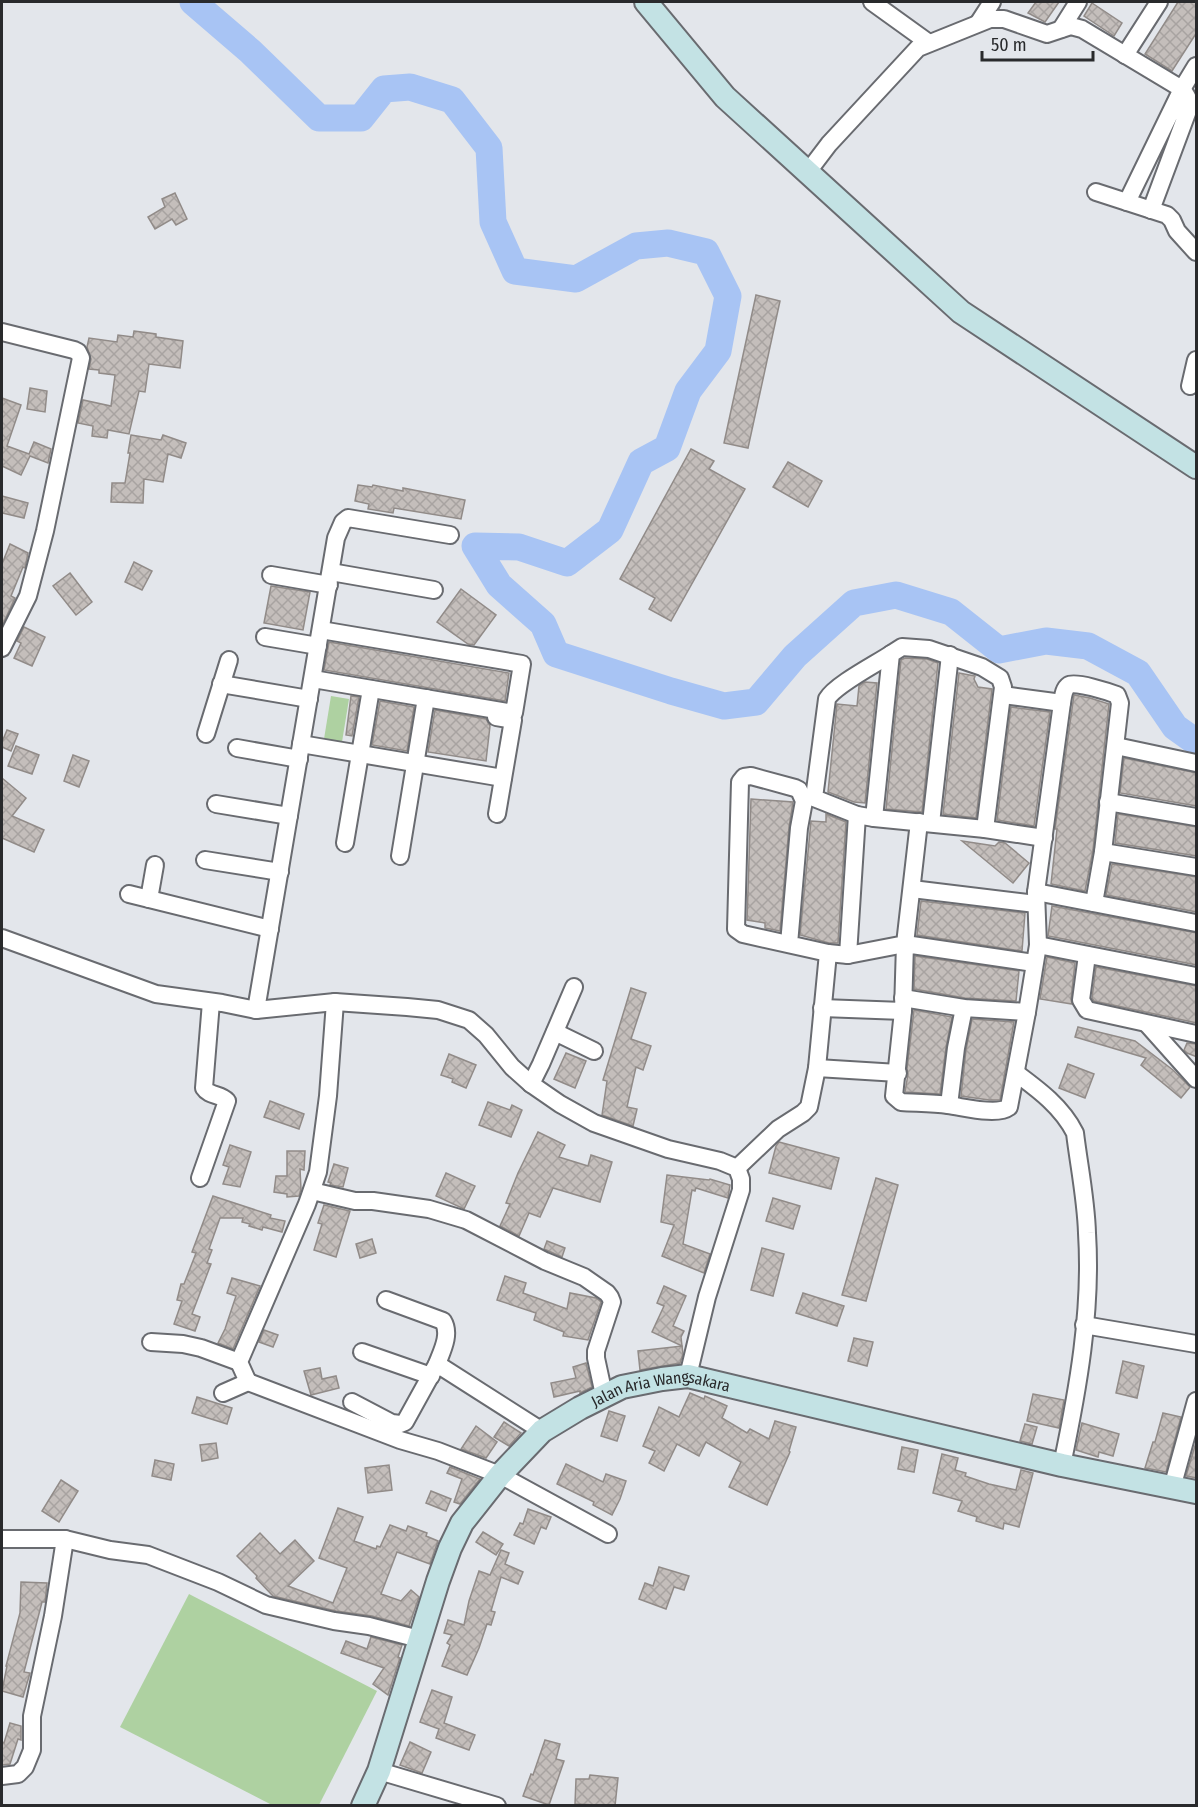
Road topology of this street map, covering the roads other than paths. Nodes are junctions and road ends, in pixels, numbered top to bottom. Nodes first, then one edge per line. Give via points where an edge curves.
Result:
1 (645, 2) edge
2 (872, 2) edge
3 (992, 2) edge
4 (1078, 2) edge
5 (1159, 2) edge
6 (979, 22) junction
7 (1061, 29) junction
8 (929, 43) junction
9 (1125, 56) junction
10 (1197, 66) edge
11 (1182, 89) junction
12 (807, 173) junction
13 (1096, 192) dead end
14 (1127, 202) junction
15 (1151, 210) junction
16 (1197, 252) edge
17 (2, 332) edge
18 (1197, 360) edge
19 (1190, 386) dead end
20 (1197, 466) edge
21 (450, 535) dead end
22 (271, 575) dead end
23 (330, 578) junction
24 (434, 590) dead end
25 (265, 637) dead end
26 (319, 638) junction
27 (2, 648) edge
28 (891, 654) junction
29 (950, 655) junction
30 (229, 660) dead end
31 (221, 684) junction
32 (311, 688) junction
33 (370, 693) junction
34 (1003, 695) junction
35 (425, 702) junction
36 (1062, 704) junction
37 (206, 734) dead end
38 (1116, 746) junction
39 (237, 748) dead end
40 (300, 751) junction
41 (360, 754) junction
42 (415, 763) junction
43 (1197, 763) edge
44 (503, 778) junction
45 (809, 800) junction
46 (1108, 802) junction
47 (216, 804) dead end
48 (497, 814) dead end
49 (857, 815) junction
50 (289, 816) junction
51 (1197, 817) edge
52 (874, 818) junction
53 (925, 822) junction
54 (985, 829) junction
55 (1044, 838) junction
56 (345, 843) dead end
57 (1103, 852) junction
58 (400, 856) dead end
59 (205, 860) dead end
60 (155, 865) dead end
61 (1197, 867) edge
62 (280, 872) junction
63 (912, 889) junction
64 (129, 894) dead end
65 (1036, 898) junction
66 (149, 899) junction
67 (1094, 903) junction
68 (1197, 923) edge
69 (270, 929) junction
70 (2, 938) edge
71 (789, 944) junction
72 (905, 945) junction
73 (1038, 945) junction
74 (828, 954) junction
75 (848, 955) junction
76 (1087, 955) junction
77 (1034, 963) junction
78 (1197, 976) edge
79 (574, 987) dead end
80 (211, 1002) junction
81 (335, 1002) junction
82 (903, 1004) junction
83 (822, 1008) junction
84 (964, 1008) junction
85 (256, 1010) junction
86 (1028, 1012) junction
87 (1147, 1024) junction
88 (555, 1032) junction
89 (1197, 1034) edge
90 (594, 1051) dead end
91 (818, 1068) junction
92 (898, 1073) junction
93 (1016, 1073) junction
94 (1197, 1079) edge
95 (531, 1084) junction
96 (949, 1105) junction
97 (737, 1168) junction
98 (200, 1178) dead end
99 (312, 1191) junction
100 (386, 1300) dead end
101 (1084, 1325) junction
102 (151, 1342) dead end
103 (1197, 1344) edge
104 (362, 1352) dead end
105 (239, 1362) junction
106 (434, 1370) junction
107 (688, 1376) junction
108 (248, 1382) junction
109 (223, 1393) dead end
110 (604, 1395) junction
111 (1197, 1401) edge
112 (352, 1402) dead end
113 (542, 1431) junction
114 (1062, 1465) junction
115 (500, 1475) junction
116 (1172, 1488) junction
117 (1197, 1492) edge
118 (608, 1534) dead end
119 (2, 1539) edge
120 (65, 1539) junction
121 (419, 1639) junction
122 (380, 1771) junction
123 (2, 1776) edge
124 (363, 1806) edge
125 (496, 1806) edge

1 - 12 street via 725,97
2 - 8 street
3 - 6 street
4 - 7 street
5 - 9 street
6 - 7 street via 998,18 1047,34
6 - 8 street
7 - 9 street via 1082,29
8 - 12 street via 901,65
9 - 11 street
10 - 11 street
11 - 14 street
11 - 15 street via 1189,108
12 - 20 street via 961,312
13 - 14 street
14 - 15 street
15 - 16 street via 1167,215
17 - 27 street via 74,350 81,358 28,596
18 - 19 street
21 - 23 street via 348,518 336,538
22 - 23 street
23 - 24 street
23 - 26 street
25 - 26 street
26 - 32 street
26 - 35 street via 522,664 514,713
28 - 29 street via 902,647
28 - 45 street via 827,699
28 - 52 street
29 - 34 street via 1000,678
29 - 53 street
30 - 31 street
31 - 32 street
31 - 37 street
32 - 33 street
32 - 40 street
33 - 35 street
33 - 41 street
34 - 36 street
34 - 54 street
35 - 42 street
35 - 44 street via 513,720
36 - 38 street via 1067,686 1073,684 1117,695 1120,704
36 - 55 street
38 - 43 street
38 - 46 street
39 - 40 street
40 - 41 street
40 - 50 street
41 - 42 street
41 - 56 street
42 - 44 street
42 - 58 street
44 - 48 street
45 - 49 street
45 - 71 street via 799,828
45 - 71 street via 795,788 751,776 740,782 736,929
46 - 51 street
46 - 57 street
47 - 50 street
49 - 52 street
49 - 75 street
50 - 62 street
52 - 53 street
53 - 54 street
53 - 63 street
54 - 55 street
55 - 65 street
57 - 61 street
57 - 67 street
59 - 62 street
60 - 66 street
62 - 69 street
63 - 65 street
63 - 72 street
64 - 66 street
65 - 67 street
65 - 73 street
66 - 69 street
67 - 68 street
69 - 85 street
70 - 80 street via 156,994
71 - 74 street
72 - 75 street
72 - 77 street
72 - 82 street
73 - 76 street
73 - 77 street
74 - 75 street
74 - 83 street
76 - 78 street
76 - 87 street via 1081,1000 1087,1010
77 - 86 street
79 - 88 street
80 - 85 street
80 - 98 street via 204,1088 227,1101
81 - 85 street
81 - 95 street via 438,1010 469,1020
81 - 99 street via 328,1096
82 - 83 street
82 - 84 street
82 - 92 street
83 - 91 street
84 - 86 street
84 - 96 street
86 - 93 street
87 - 89 street
87 - 94 street
88 - 90 street
88 - 95 street
91 - 92 street
91 - 97 street via 809,1107 778,1129
92 - 96 street via 896,1099
93 - 96 street via 1005,1110
93 - 101 street via 1057,1106 1075,1132 1087,1232
95 - 97 street via 594,1123
97 - 107 street via 741,1190 707,1297
99 - 105 street
99 - 110 street via 355,1201 429,1209 466,1220 590,1281 607,1293 612,1302 596,1351
100 - 106 street via 443,1321 447,1332
101 - 103 street
101 - 114 street via 1077,1396
102 - 105 street via 201,1348
104 - 106 street
105 - 108 street
106 - 112 street via 405,1422 400,1424
106 - 113 street
107 - 110 street, Jalan Aria Wangsakara via 637,1383
107 - 114 street, Jalan Aria Wangsakara
108 - 109 street
108 - 115 street
110 - 113 street, Jalan Aria Wangsakara
111 - 116 street
113 - 115 street, Jalan Aria Wangsakara
114 - 116 street, Jalan Aria Wangsakara
115 - 118 street
115 - 121 street, Jalan Aria Wangsakara via 462,1522
116 - 117 street, Jalan Aria Wangsakara
119 - 120 street
120 - 121 street via 148,1555 266,1605
120 - 123 street via 32,1716 32,1750 18,1774
121 - 122 street, Jalan Aria Wangsakara
122 - 124 street, Jalan Aria Wangsakara
122 - 125 street

